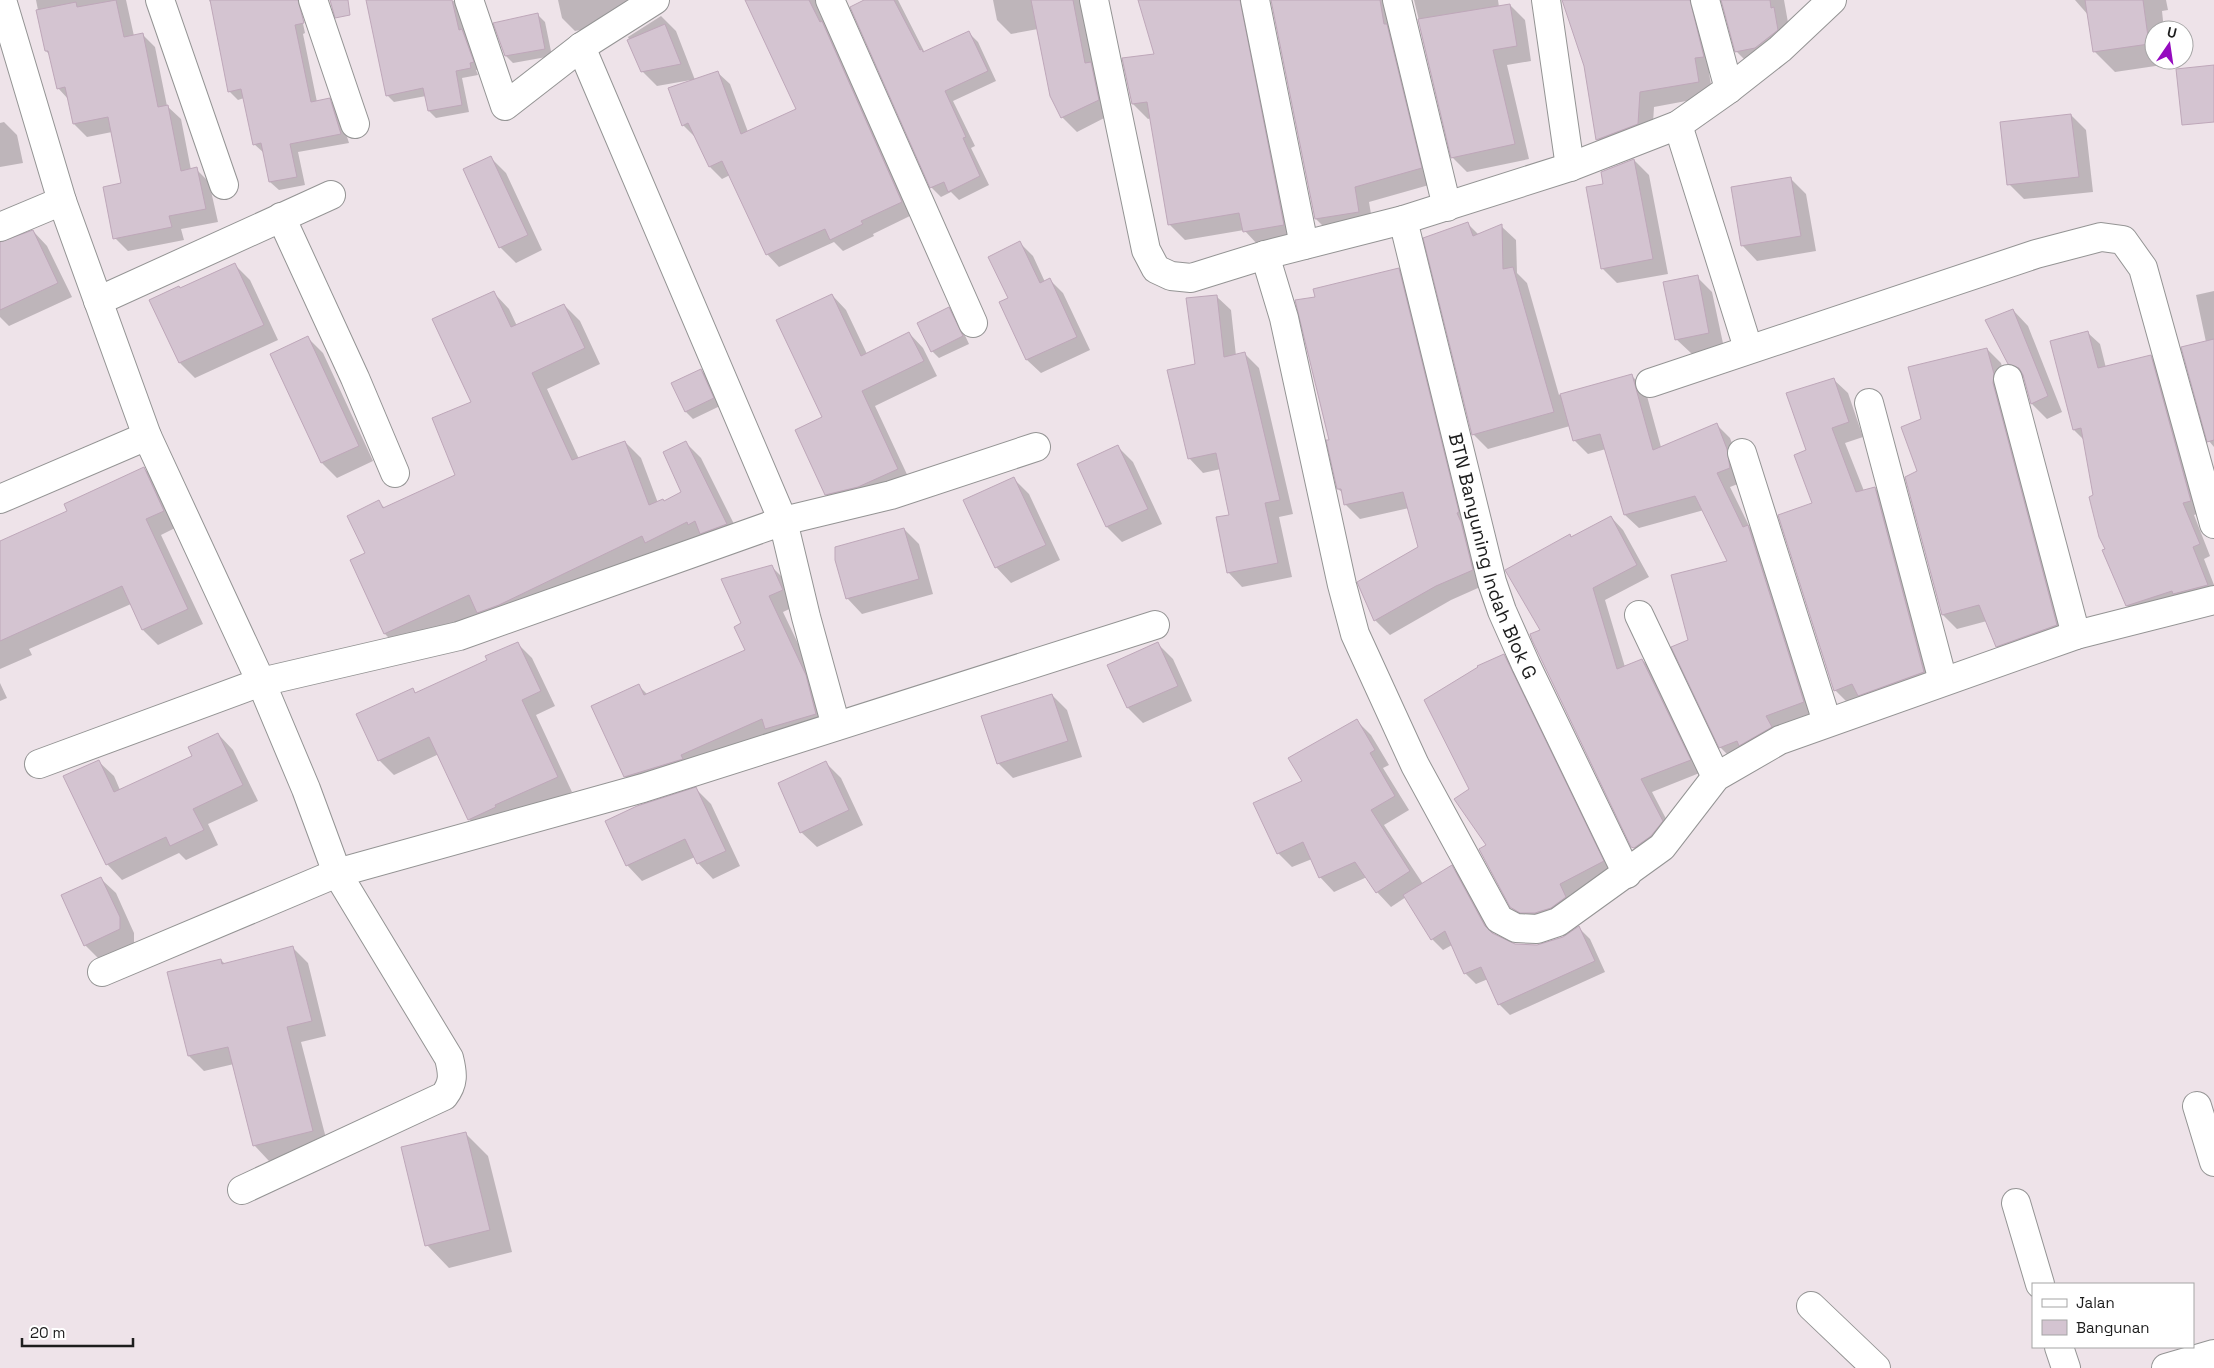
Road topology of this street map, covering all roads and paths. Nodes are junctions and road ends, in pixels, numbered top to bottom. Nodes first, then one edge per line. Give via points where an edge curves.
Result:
1 (2, 0) edge
2 (160, 0) edge
3 (313, 0) edge
4 (469, 0) edge
5 (655, 0) edge
6 (830, 0) edge
7 (1094, 0) edge
8 (1255, 0) edge
9 (1398, 0) edge
10 (1546, 0) edge
11 (1705, 0) edge
12 (1832, 0) edge
13 (581, 47) junction
14 (1729, 89) junction
15 (355, 124) dead end
16 (1678, 125) junction
17 (1570, 167) junction
18 (224, 185) dead end
19 (331, 195) dead end
20 (62, 202) junction
21 (1446, 206) junction
22 (281, 217) junction
23 (1403, 220) junction
24 (0, 227) edge
25 (1304, 245) junction
26 (1265, 255) junction
27 (98, 301) junction
28 (973, 323) dead end
29 (1748, 348) junction
30 (2008, 379) dead end
31 (1650, 383) dead end
32 (1869, 403) dead end
33 (148, 436) junction
34 (1036, 447) dead end
35 (1742, 453) dead end
36 (395, 474) dead end
37 (0, 500) edge
38 (783, 521) junction
39 (2214, 524) edge
40 (2214, 600) edge
41 (1640, 614) dead end
42 (1155, 626) dead end
43 (2076, 635) junction
44 (1943, 681) junction
45 (261, 682) junction
46 (1826, 722) junction
47 (836, 726) junction
48 (40, 764) dead end
49 (1716, 777) junction
50 (337, 874) junction
51 (1627, 874) junction
52 (102, 972) dead end
53 (2197, 1106) dead end
54 (2214, 1162) edge
55 (242, 1190) dead end
56 (2016, 1204) dead end
57 (2040, 1283) edge
58 (1811, 1306) dead end
59 (2060, 1348) edge
60 (2214, 1354) edge
61 (1876, 1368) edge
62 (2066, 1368) edge
63 (2166, 1368) edge

1 - 20 street
2 - 18 street
3 - 15 street
4 - 13 street via 505,106
5 - 13 street
6 - 28 street
7 - 26 street via 1146,250 1156,269 1171,276 1191,278
8 - 25 street
9 - 21 street
10 - 17 street
11 - 14 street
12 - 14 street
13 - 38 street
14 - 16 street
16 - 17 street
16 - 29 street
17 - 21 street
19 - 22 street
20 - 24 street
20 - 27 street
21 - 23 street
22 - 27 street
22 - 36 street
23 - 25 street
23 - 51 street, BTN Banyuning Indah Blok G via 1492,582 1526,665
25 - 26 street
26 - 51 street via 1284,318 1342,584 1356,634 1416,765 1499,919 1516,928 1544,927 1558,922
27 - 33 street
29 - 31 street
29 - 39 street via 2036,254 2101,237 2123,240 2143,268
30 - 43 street
32 - 44 street
33 - 37 street
33 - 45 street
34 - 38 street via 891,495
35 - 46 street
38 - 45 street via 459,636
38 - 47 street
40 - 43 street
41 - 49 street
42 - 47 street
43 - 44 street
44 - 46 street
45 - 48 street
45 - 50 street
46 - 49 street via 1780,740
47 - 50 street via 643,788
49 - 51 street via 1662,847
50 - 52 street
50 - 55 street via 449,1058 453,1081 444,1096
53 - 54 street
56 - 57 street
58 - 61 street
59 - 62 street
60 - 63 street

